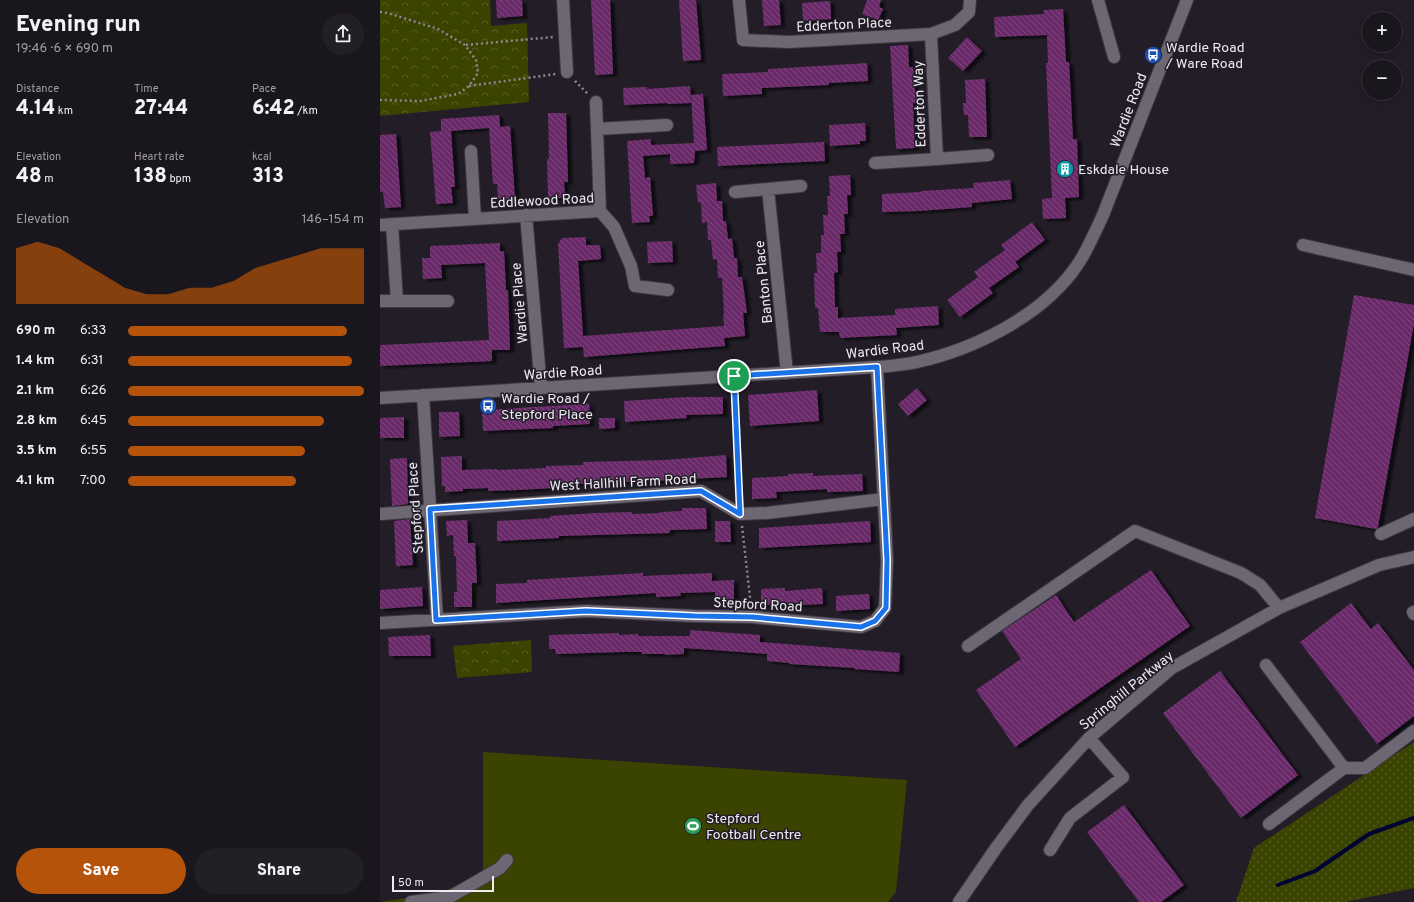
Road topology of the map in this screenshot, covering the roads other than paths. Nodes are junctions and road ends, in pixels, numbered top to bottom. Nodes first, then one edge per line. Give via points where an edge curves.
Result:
1 (563, 0) edge
2 (739, 0) edge
3 (970, 0) edge
4 (1098, 0) edge
5 (1187, 0) edge
6 (932, 34) junction
7 (1114, 57) dead end
8 (567, 72) road end
9 (596, 102) road end
10 (667, 125) dead end
11 (597, 129) junction
12 (471, 151) dead end
13 (988, 155) dead end
14 (937, 160) junction
15 (875, 163) dead end
16 (802, 186) dead end
17 (768, 189) junction
18 (735, 192) dead end
19 (600, 211) junction
20 (526, 215) junction
21 (475, 219) junction
22 (392, 224) junction
23 (380, 225) edge
24 (1303, 245) dead end
25 (1414, 270) edge
26 (668, 290) dead end
27 (397, 300) junction
28 (448, 300) dead end
29 (380, 301) edge
30 (877, 367) junction
31 (787, 373) junction
32 (541, 388) junction
33 (423, 396) junction
34 (380, 398) edge
35 (884, 499) junction
36 (430, 509) junction
37 (380, 514) edge
38 (1414, 519) edge
39 (1381, 534) dead end
40 (1414, 557) edge
41 (1279, 608) junction
42 (436, 620) junction
43 (380, 623) edge
44 (968, 646) dead end
45 (1266, 665) dead end
46 (1414, 731) edge
47 (1089, 738) junction
48 (1344, 768) junction
49 (1269, 824) dead end
50 (1050, 850) dead end
51 (507, 860) dead end
52 (411, 902) edge
53 (959, 902) edge

1 - 8 street
2 - 6 street, Edderton Place via 743,40 789,42
3 - 6 street, Edderton Place via 969,12 955,25
4 - 7 street
5 - 30 street, Wardie Road via 1103,215 1077,265 1039,305 1013,324 982,341 936,358
6 - 14 street, Edderton Way
9 - 11 street
10 - 11 street
11 - 19 street
12 - 21 street
13 - 14 street
14 - 15 street, Edderton Way
16 - 17 street
17 - 18 street
17 - 31 street, Banton Place
19 - 20 street, Eddlewood Road
19 - 26 street, Eddlewood Road via 614,227 631,266 635,286
20 - 21 street, Eddlewood Road
20 - 32 street, Wardie Place
21 - 22 street, Eddlewood Road
22 - 23 street, Eddlewood Road
22 - 27 street
24 - 25 street
27 - 28 street
27 - 29 street
30 - 31 street, Wardie Road
30 - 35 street, Stepford Road
31 - 32 street, Wardie Road
32 - 33 street, Wardie Road
33 - 34 street, Wardie Road
33 - 36 street, Stepford Place
35 - 36 street, West Hallhill Farm Road via 740,514 701,491
35 - 42 street, Stepford Road via 886,608 875,621 861,627 752,617 586,611
36 - 37 street, West Hallhill Farm Road
36 - 42 street, Stepford Place
38 - 39 street
40 - 41 street, Springhill Parkway via 1379,565
41 - 44 street via 1260,585 1241,573 1135,531
41 - 47 street, Springhill Parkway via 1172,668
42 - 43 street, Stepford Road
45 - 48 street
46 - 48 street via 1365,768
47 - 50 street via 1123,777 1070,818
47 - 53 street, Springhill Parkway via 1028,805
48 - 49 street
51 - 52 street via 500,868 450,898

